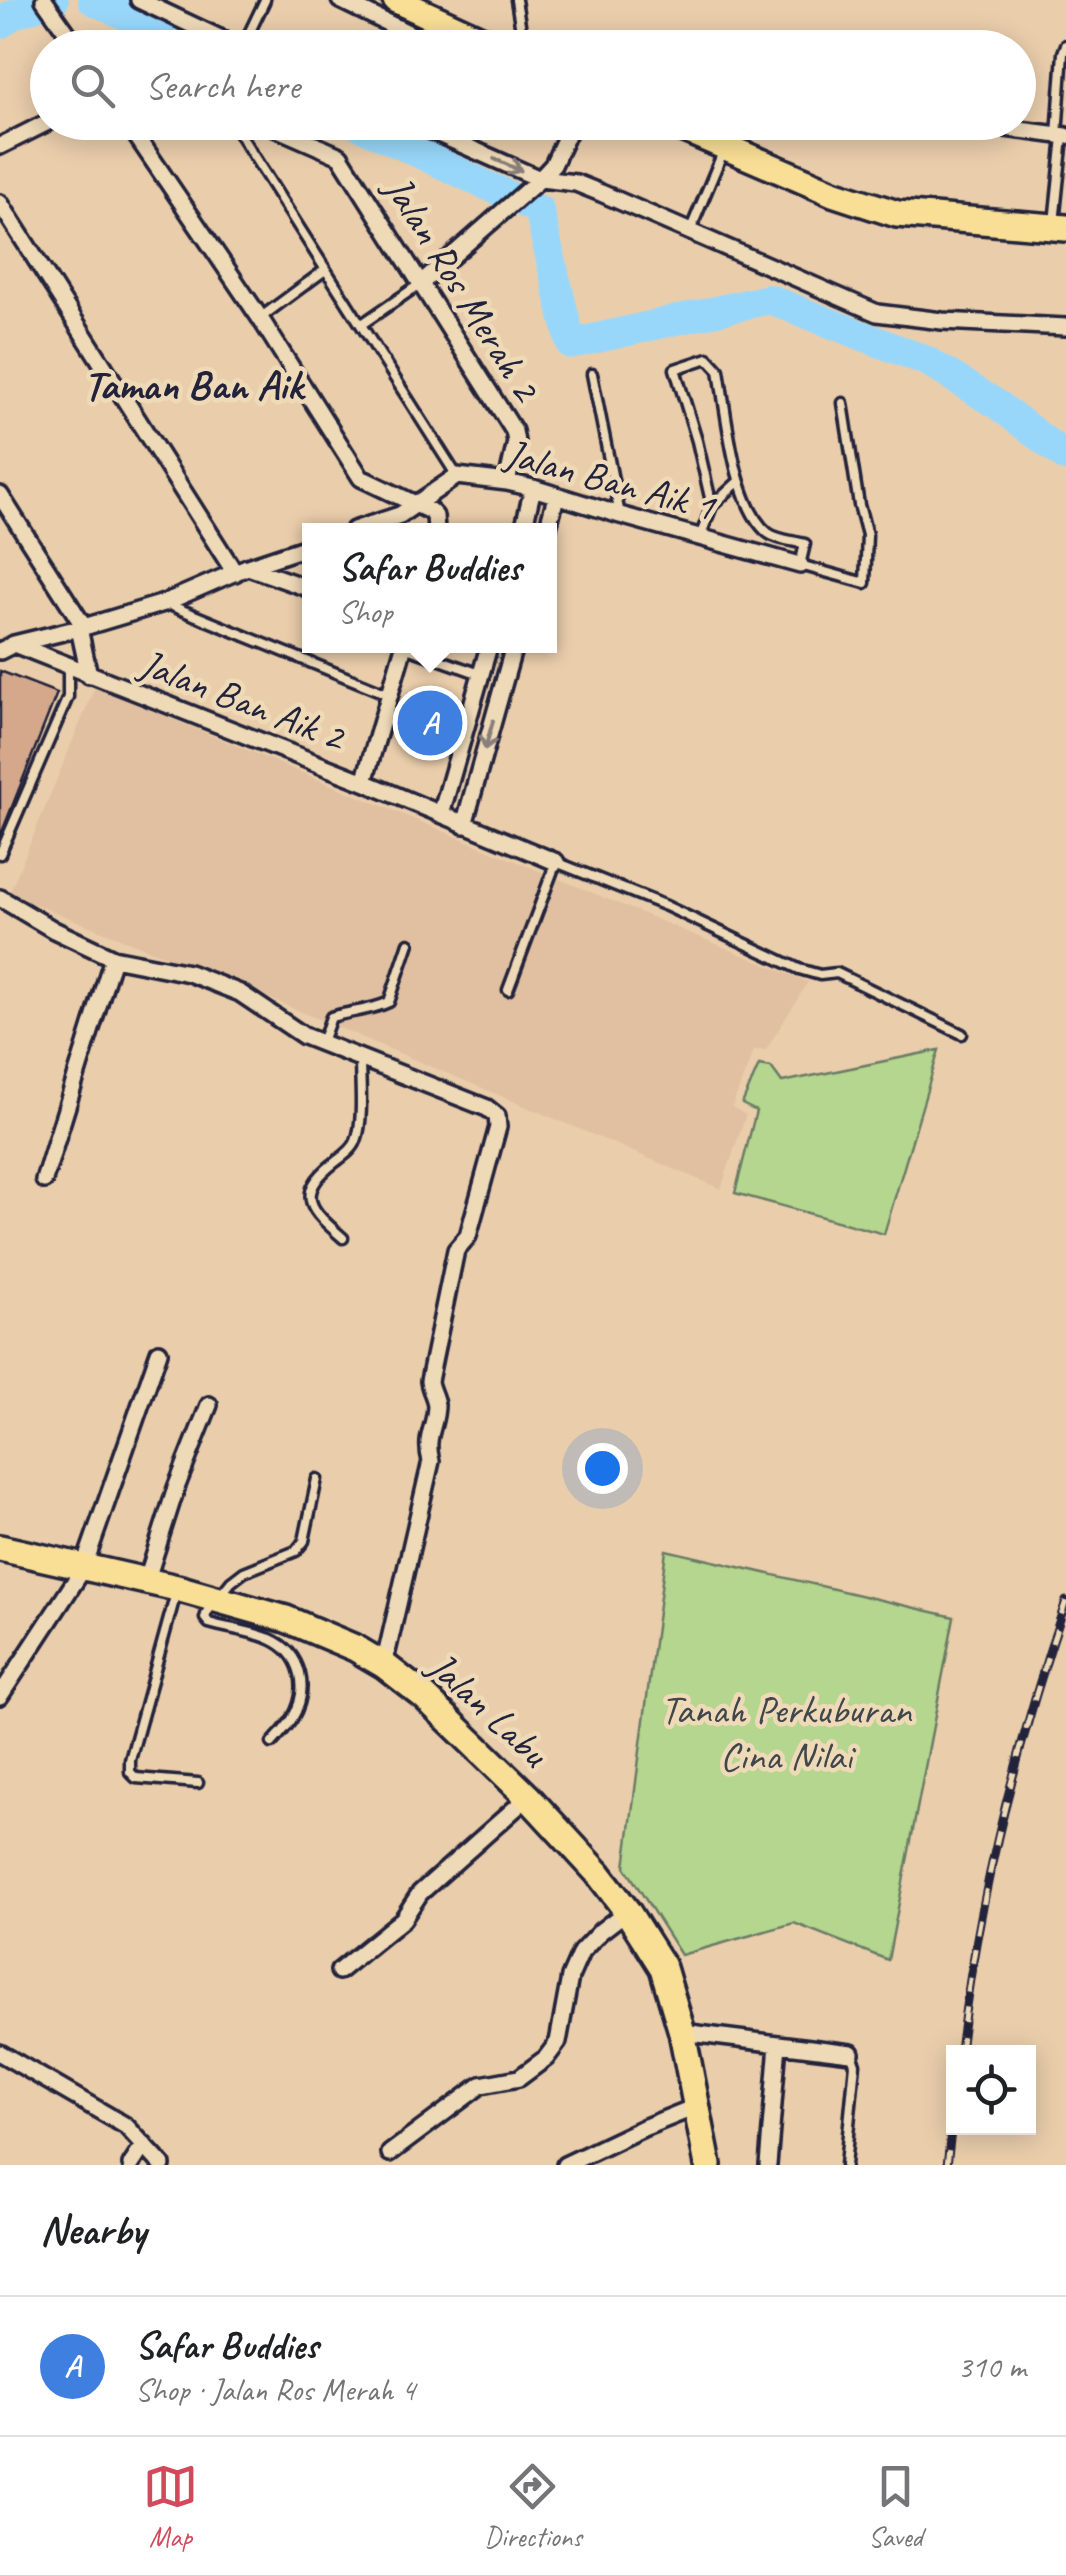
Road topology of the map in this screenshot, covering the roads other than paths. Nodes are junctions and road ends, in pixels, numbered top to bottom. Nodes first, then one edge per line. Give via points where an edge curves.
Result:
1 (44, 0) edge
2 (139, 0) edge
3 (265, 0) edge
4 (340, 0) edge
5 (396, 0) edge
6 (516, 0) edge
7 (66, 30) edge
8 (203, 30) edge
9 (251, 30) edge
10 (402, 30) edge
11 (461, 30) edge
12 (521, 30) edge
13 (1066, 45) edge
14 (30, 131) edge
15 (1036, 132) edge
16 (1062, 135) edge
17 (139, 140) edge
18 (243, 140) edge
19 (303, 140) edge
20 (448, 140) edge
21 (565, 140) edge
22 (716, 140) edge
23 (0, 146) edge
24 (726, 146) junction
25 (535, 184) junction
26 (0, 203) edge
27 (1060, 228) edge
28 (690, 231) junction
29 (325, 270) junction
30 (420, 284) junction
31 (260, 318) junction
32 (362, 324) junction
33 (1066, 327) edge
34 (592, 374) dead end
35 (843, 403) dead end
36 (457, 476) junction
37 (739, 481) junction
38 (507, 482) junction
39 (532, 488) junction
40 (0, 495) edge
41 (556, 496) junction
42 (416, 503) junction
43 (712, 506) junction
44 (620, 516) junction
45 (374, 523) edge
46 (436, 523) edge
47 (524, 523) edge
48 (548, 523) edge
49 (700, 537) junction
50 (302, 549) edge
51 (800, 565) junction
52 (241, 570) junction
53 (302, 587) edge
54 (164, 603) junction
55 (81, 628) junction
56 (7, 648) edge
57 (402, 653) edge
58 (423, 653) edge
59 (487, 653) edge
60 (512, 653) edge
61 (68, 666) junction
62 (480, 674) junction
63 (89, 675) junction
64 (390, 695) junction
65 (364, 782) junction
66 (441, 814) junction
67 (464, 825) junction
68 (0, 854) edge
69 (556, 862) junction
70 (0, 898) edge
71 (409, 943) dead end
72 (113, 958) junction
73 (508, 990) dead end
74 (962, 1034) dead end
75 (322, 1042) junction
76 (360, 1056) junction
77 (44, 1180) dead end
78 (343, 1238) dead end
79 (159, 1352) dead end
80 (210, 1405) dead end
81 (317, 1479) dead end
82 (0, 1548) edge
83 (83, 1569) junction
84 (146, 1582) junction
85 (177, 1588) junction
86 (217, 1599) junction
87 (384, 1665) junction
88 (0, 1696) edge
89 (272, 1743) dead end
90 (198, 1784) dead end
91 (528, 1797) junction
92 (627, 1910) junction
93 (340, 1971) dead end
94 (682, 2032) junction
95 (778, 2044) junction
96 (0, 2054) edge
97 (851, 2054) joint
98 (695, 2107) junction
99 (144, 2145) junction
100 (390, 2153) dead end
101 (131, 2165) edge
102 (162, 2165) edge
103 (565, 2165) edge
104 (708, 2165) edge
105 (768, 2165) edge
106 (844, 2165) edge

1 - 7 street
2 - 8 street
3 - 9 lane
4 - 10 street
5 - 11 main road
6 - 12 lane
13 - 16 lane
14 - 23 street
15 - 16 street
16 - 27 lane
17 - 31 street
18 - 29 lane
19 - 30 street, Jalan Ros Merah 2 via 340,156
20 -> 25 street
21 - 25 street
22 - 24 main road
24 - 27 main road via 897,214
24 - 28 lane
25 - 28 street via 576,183
25 - 30 street
26 - 52 street
28 - 33 street via 877,313
29 - 31 lane
29 - 32 lane
30 - 32 lane
30 - 38 street, Jalan Ros Merah 2 via 514,431
31 - 42 street via 361,478
32 - 36 lane
34 - 44 lane
35 - 51 lane via 868,535 865,583
36 - 38 street, Jalan Ban Aik 1
36 - 42 street, Jalan Ban Aik 1
37 - 43 lane
37 - 43 lane via 719,370 708,358 675,369
37 - 51 lane via 769,534 806,544
38 - 39 street, Jalan Ban Aik 1
39 - 41 street, Jalan Ban Aik 1
39 - 47 street
40 - 55 street
41 - 44 street, Jalan Ban Aik 1
41 - 48 street
42 - 45 street, Jalan Ban Aik 1
42 - 46 street
43 - 49 lane
44 - 49 street, Jalan Ban Aik 1
49 - 51 street, Jalan Ban Aik 1
50 - 52 street
52 - 53 street
52 - 54 street
54 - 55 street
54 - 64 lane
55 - 56 street
55 - 63 street
56 - 61 street, Jalan Ban Aik 2
57 - 64 street
58 - 62 lane
59 - 62 street
60 -> 67 street
61 - 63 street, Jalan Ban Aik 2
61 - 68 lane via 68,697
62 - 66 street
63 - 65 street, Jalan Ban Aik 2
64 - 65 street
65 - 66 street, Jalan Ban Aik 2
66 - 67 street, Jalan Ban Aik 2
67 - 69 street, Jalan Ban Aik 2
69 - 73 lane
69 - 74 lane via 799,969 837,973
70 - 72 street
71 - 75 lane via 389,1002 331,1017
72 - 75 street via 188,973 240,993
72 - 77 street
75 - 76 street
76 - 78 lane via 356,1144 312,1188 315,1213
76 - 87 street via 487,1108 498,1127 468,1236 456,1250 429,1381 436,1405 427,1445 431,1461
79 - 83 street
80 - 84 street
81 - 86 lane via 296,1552 244,1572
82 - 83 main road, Jalan Labu
83 - 84 main road, Jalan Labu
83 - 88 street
84 - 85 main road, Jalan Labu
85 - 86 main road, Jalan Labu
85 - 90 lane via 130,1772
86 - 87 main road, Jalan Labu via 286,1620
86 - 89 lane via 207,1612 209,1622 269,1638 298,1665 302,1683 294,1716
87 - 91 main road, Jalan Labu
91 - 92 main road, Jalan Labu
91 - 93 street via 420,1893 403,1920
92 - 94 main road, Jalan Labu via 663,1968
92 - 100 street via 581,1952 558,2042 546,2058 519,2078 481,2085
94 - 95 street
94 - 98 main road, Jalan Labu
95 - 97 street
95 - 105 street
96 - 99 street via 126,2126
97 - 106 lane
98 - 103 street
98 - 104 main road, Jalan Labu
99 - 101 street
99 - 102 street

